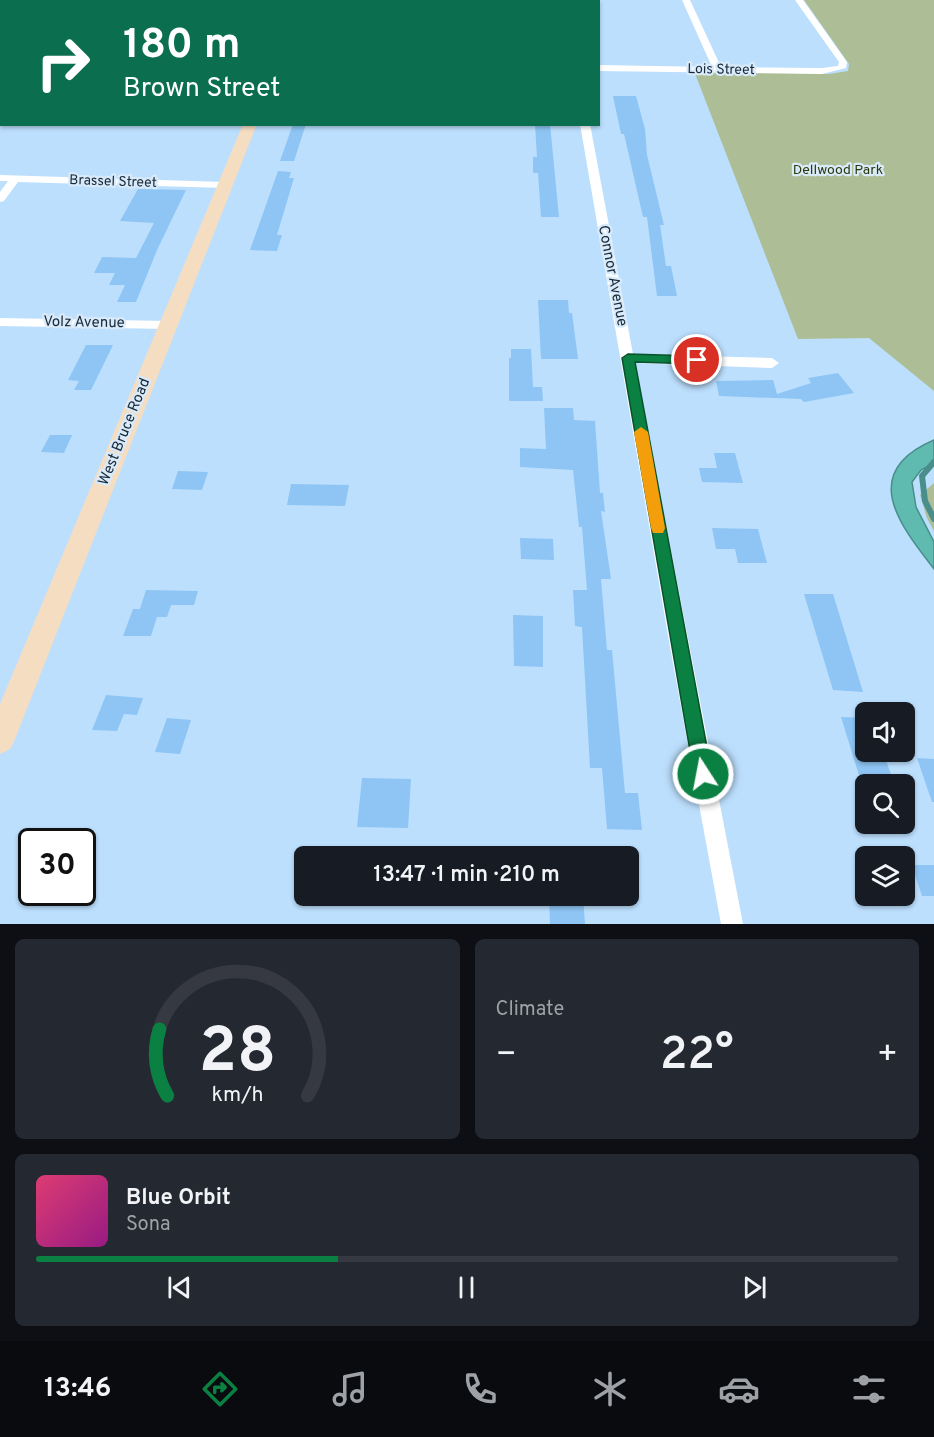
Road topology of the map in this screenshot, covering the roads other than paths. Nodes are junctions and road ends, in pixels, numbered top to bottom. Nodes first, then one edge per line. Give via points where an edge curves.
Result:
1 (686, 0) edge
2 (799, 0) edge
3 (600, 68) edge
4 (717, 70) junction
5 (249, 126) edge
6 (585, 126) edge
7 (0, 178) edge
8 (15, 179) junction
9 (225, 185) junction
10 (0, 199) edge
11 (0, 322) edge
12 (168, 325) junction
13 (628, 358) junction
14 (772, 363) dead end
15 (0, 739) edge
16 (732, 924) edge

1 - 4 street
2 - 4 street, Lois Street via 843,62 842,68 822,72
3 - 4 street, Lois Street
5 - 9 street, West Bruce Road
6 - 13 street, Connor Avenue
7 - 8 street, Brassel Street
8 - 9 street, Brassel Street
8 - 10 street
9 - 12 street, West Bruce Road
11 - 12 street, Volz Avenue
12 - 15 street, West Bruce Road
13 - 14 street
13 - 16 street, Connor Avenue

